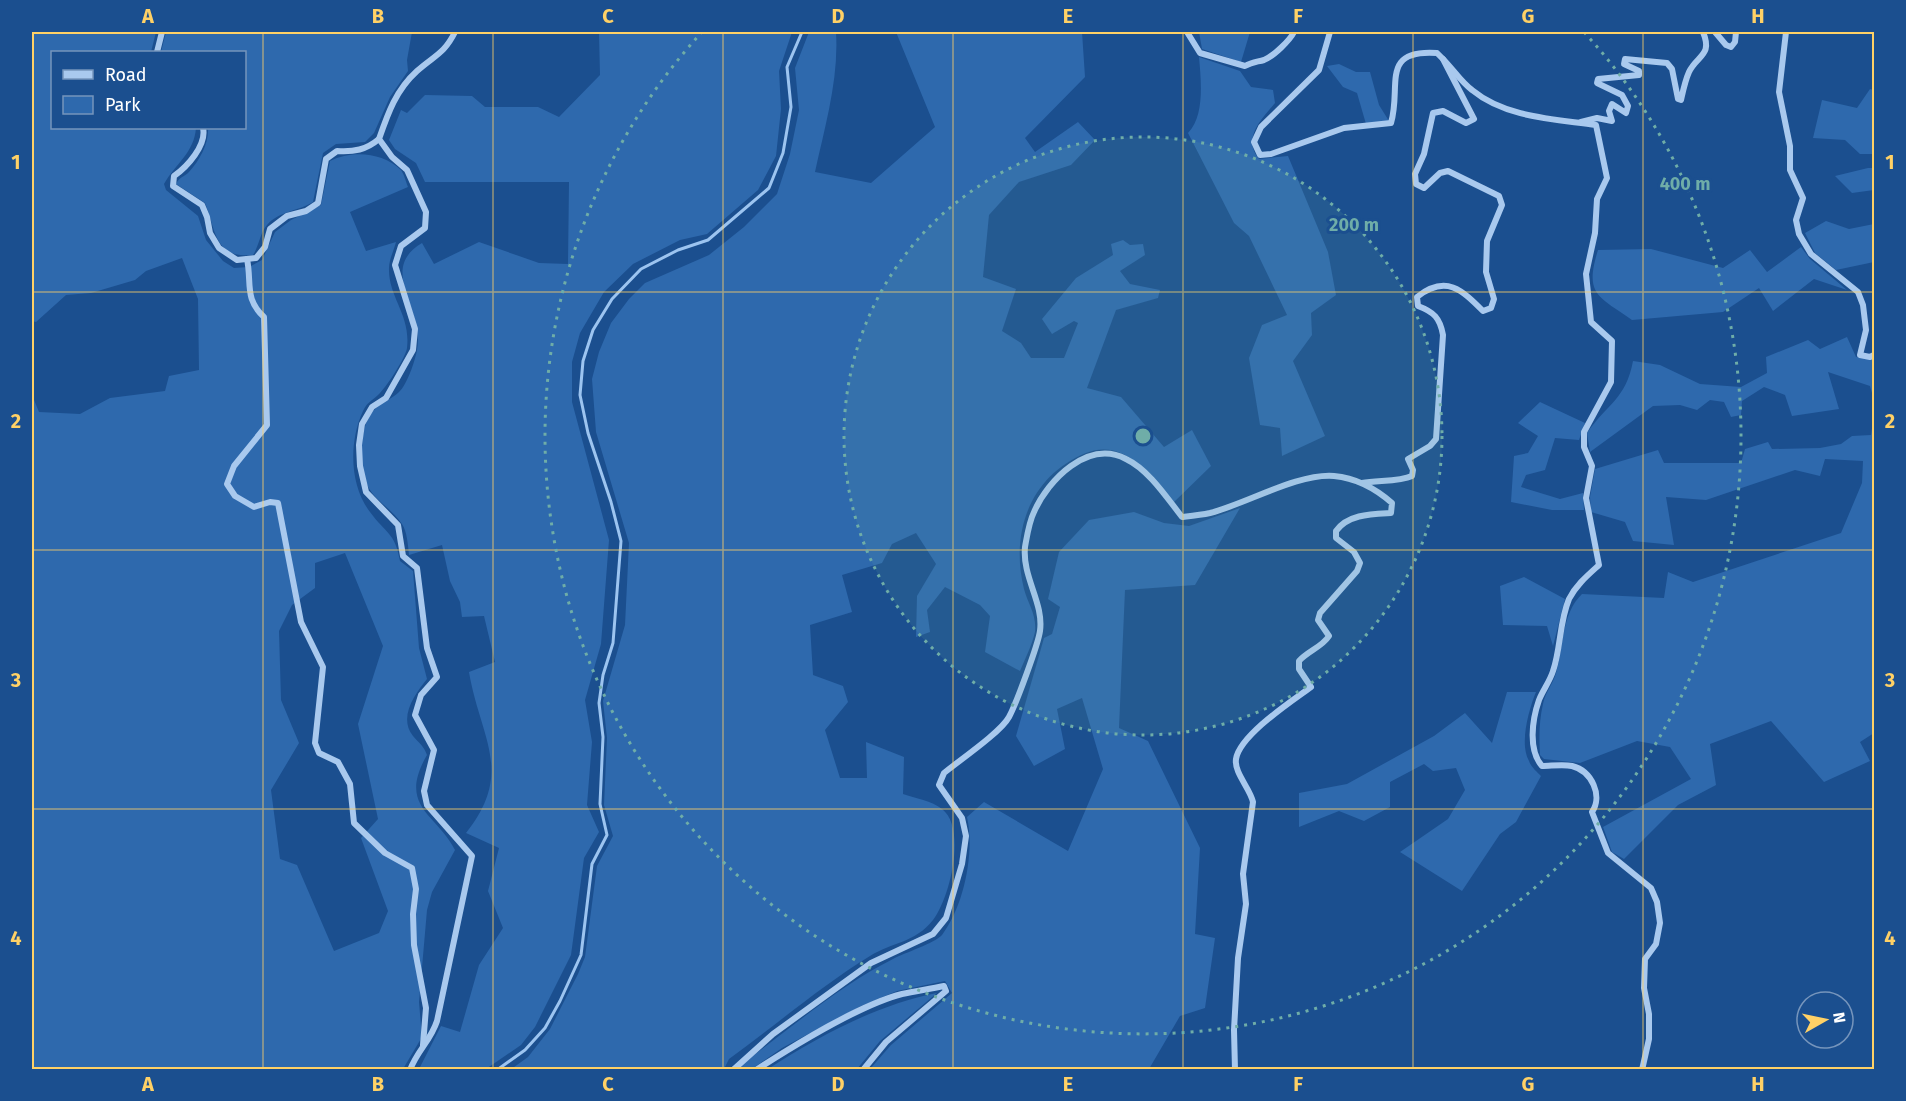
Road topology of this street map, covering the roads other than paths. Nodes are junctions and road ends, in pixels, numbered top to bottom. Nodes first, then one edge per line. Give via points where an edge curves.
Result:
1 (162, 32) edge
2 (455, 32) edge
3 (1187, 32) edge
4 (1294, 32) edge
5 (1330, 32) edge
6 (1703, 32) edge
7 (1715, 32) edge
8 (1737, 32) edge
9 (1786, 32) edge
10 (157, 51) edge
11 (1443, 59) junction
12 (1578, 123) junction
13 (203, 129) edge
14 (379, 139) junction
15 (247, 259) junction
16 (1875, 355) edge
17 (1361, 483) junction
18 (423, 1045) junction
19 (410, 1070) edge
20 (733, 1070) edge
21 (756, 1070) edge
22 (863, 1070) edge
23 (1235, 1070) edge
24 (1642, 1070) edge

1 - 10 street
2 - 14 street via 447,48 416,72 394,98
3 - 4 street via 1200,53 1245,66 1265,60
5 - 11 street via 1319,70 1261,127 1254,142 1260,155 1344,128 1391,123 1398,65 1408,55 1424,52 1437,53
6 - 12 street via 1705,52 1689,70 1681,100 1667,63 1625,59 1624,64 1639,71 1639,75 1598,79 1597,84 1622,95 1629,106 1626,114 1612,104 1612,121 1597,118
7 - 8 street via 1731,47
9 - 16 street via 1779,92 1791,170 1803,198 1796,220 1799,234 1811,254 1858,292 1866,330 1860,355
11 - 12 street via 1472,90 1498,104 1543,119
11 - 17 street via 1474,119 1466,123 1443,111 1433,113 1415,174 1416,184 1424,188 1448,171 1499,196 1502,205 1488,241 1486,272 1494,299 1491,308 1483,311 1461,289 1451,285 1417,297 1418,306 1440,320 1443,335 1436,439 1430,447 1408,459 1412,476
12 - 24 street via 1596,125 1607,178 1597,199 1586,274 1591,322 1612,341 1611,382 1584,432 1584,447 1592,466 1586,498 1599,565 1570,598 1561,624 1553,671 1539,701 1533,732 1534,757 1542,766 1572,766 1582,771 1598,792 1599,803 1592,812 1608,853 1651,888 1657,902 1660,923 1656,944 1645,959 1649,1039
13 - 15 street via 200,146 185,168 174,176 173,186 202,205 219,248 237,260
14 - 15 street via 369,148 337,151 326,159 318,203 270,229 265,247 256,258
14 - 18 street via 407,170 426,212 425,228 400,246 395,265 415,329 413,350 386,398 372,408 362,424 360,466 366,492 398,525 403,556 417,568 427,648 437,677 421,695 415,715 434,750 424,791 427,805 472,856 437,1021 432,1036
15 - 18 street via 251,278 248,292 264,317 267,425 234,466 228,484 235,496 254,507 278,503 301,622 323,667 315,743 319,753 338,762 350,784 354,823 385,853 412,868 416,889 414,945 426,1008
17 - 20 street via 1335,476 1315,477 1211,512 1182,517 1158,487 1125,458 1101,454 1074,463 1052,482 1033,512 1025,549 1029,584 1039,606 1040,631 1009,718 945,773 939,785 962,818 966,836 946,918 933,934 871,963 773,1034
17 - 23 street via 1392,503 1391,513 1355,517 1336,531 1336,538 1360,562 1357,571 1320,613 1318,620 1329,636 1299,661 1299,669 1311,687 1270,715 1236,759 1253,802 1243,874 1246,904 1238,958
18 - 19 street
21 - 22 street via 883,1001 944,986 946,991 886,1042

